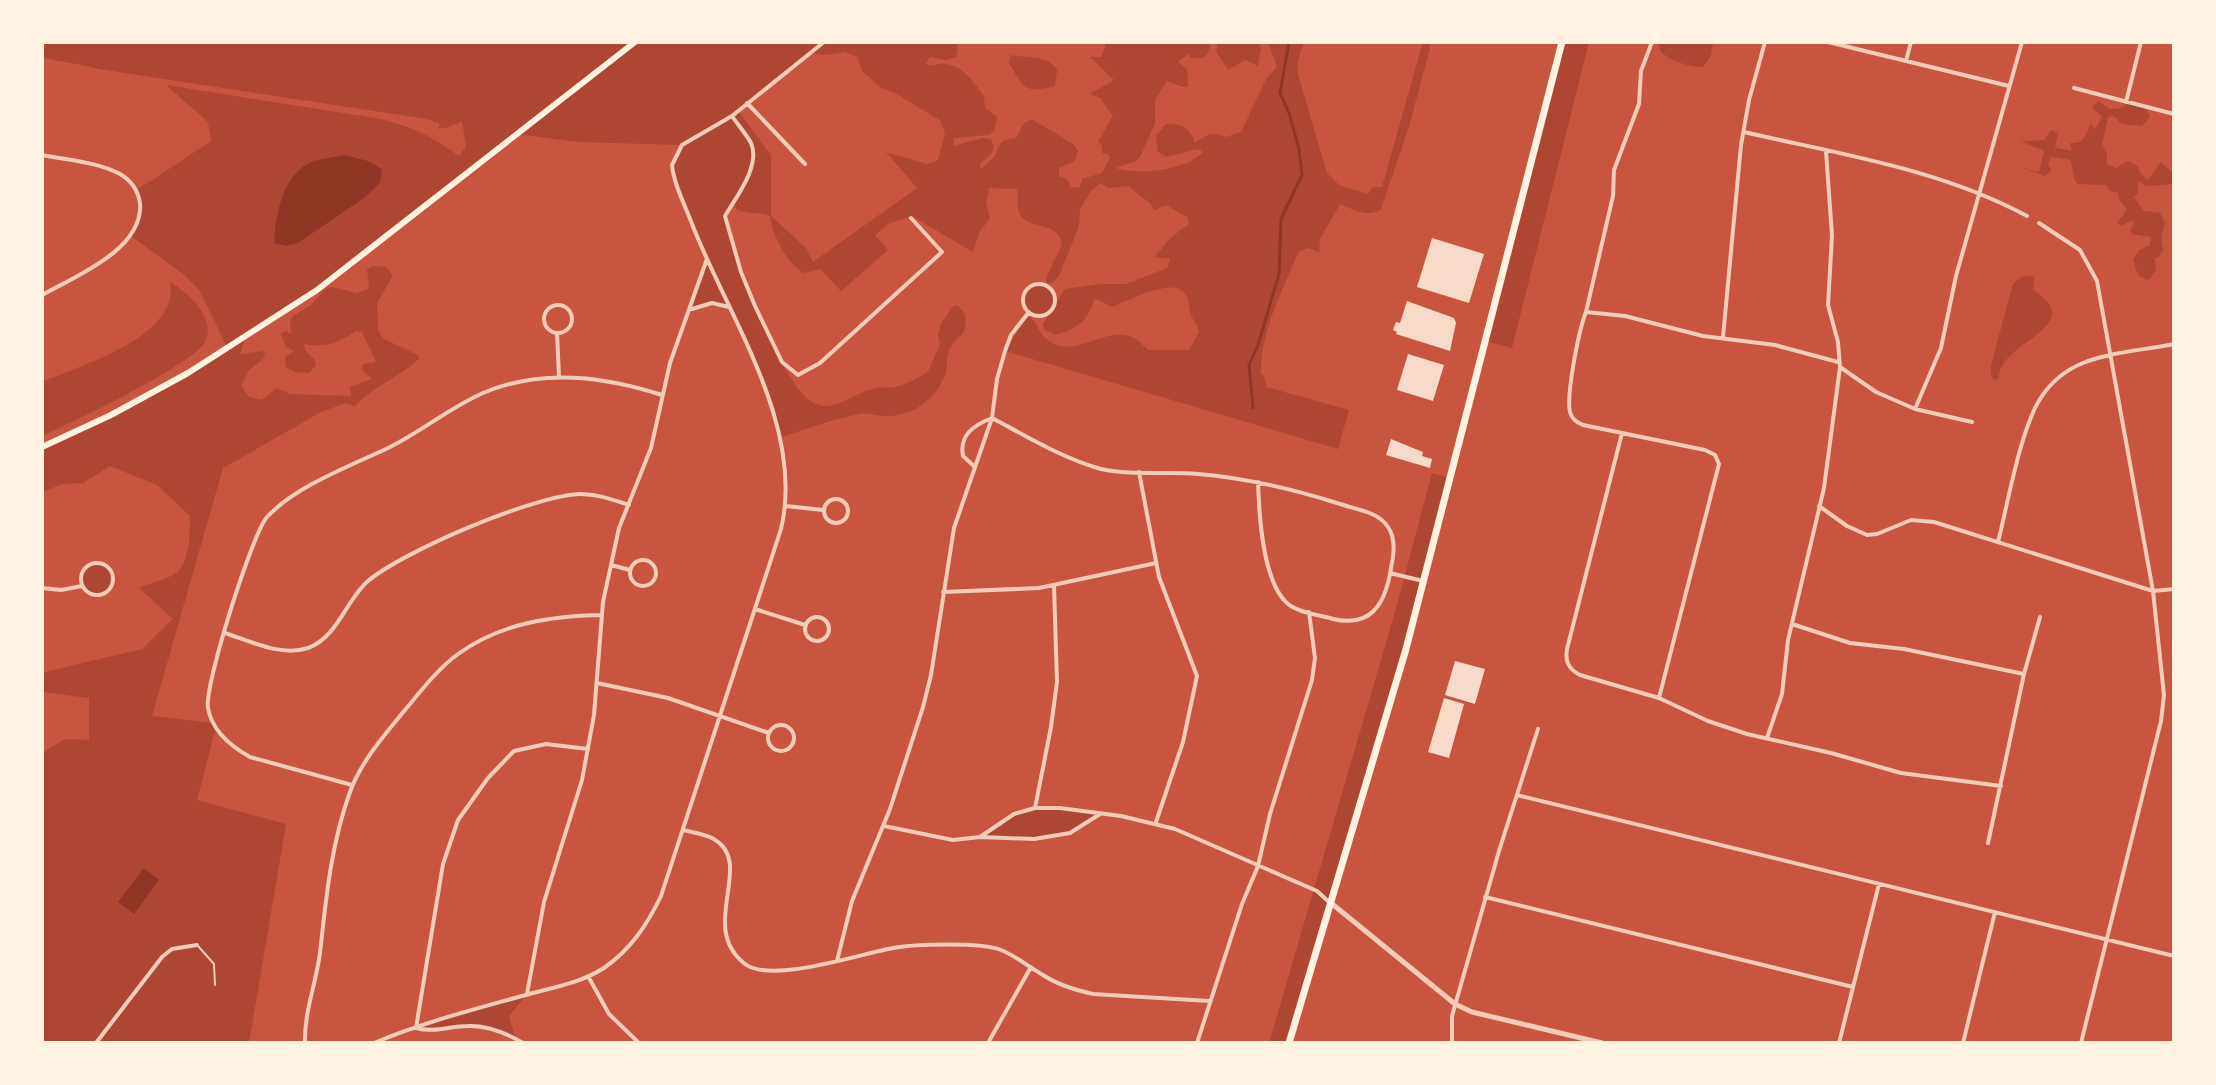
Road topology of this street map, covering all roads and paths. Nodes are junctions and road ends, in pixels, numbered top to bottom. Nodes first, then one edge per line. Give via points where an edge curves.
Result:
1 (635, 42) edge
2 (824, 42) edge
3 (1562, 42) edge
4 (1652, 42) edge
5 (1765, 42) edge
6 (1828, 42) edge
7 (1911, 42) edge
8 (2022, 42) edge
9 (2141, 42) edge
10 (1906, 61) junction
11 (2009, 86) junction
12 (2074, 88) dead end
13 (2126, 102) junction
14 (747, 103) junction
15 (2174, 114) edge
16 (732, 116) junction
17 (1744, 132) junction
18 (1826, 151) junction
19 (42, 155) edge
20 (805, 164) dead end
21 (1980, 193) junction
22 (2027, 216) dead end
23 (911, 218) dead end
24 (2039, 223) dead end
25 (707, 259) junction
26 (42, 295) edge
27 (729, 307) junction
28 (690, 310) junction
29 (1029, 312) junction
30 (1586, 312) junction
31 (557, 333) junction
32 (1723, 337) junction
33 (2174, 344) edge
34 (2111, 356) junction
35 (1840, 365) junction
36 (559, 377) junction
37 (662, 395) junction
38 (1915, 409) junction
39 (992, 418) junction
40 (1972, 422) dead end
41 (1622, 433) junction
42 (42, 447) edge
43 (975, 467) junction
44 (1139, 472) junction
45 (1258, 482) junction
46 (629, 505) junction
47 (786, 506) junction
48 (1819, 506) junction
49 (824, 510) junction
50 (1998, 542) junction
51 (1156, 563) junction
52 (611, 565) junction
53 (630, 570) junction
54 (1390, 573) junction
55 (1423, 581) junction
56 (82, 586) junction
57 (1054, 586) junction
58 (42, 588) edge
59 (2174, 589) edge
60 (2153, 591) junction
61 (943, 592) junction
62 (755, 609) junction
63 (1309, 612) junction
64 (602, 615) junction
65 (2040, 617) dead end
66 (1792, 623) junction
67 (805, 625) junction
68 (225, 633) junction
69 (2024, 674) junction
70 (597, 683) junction
71 (1659, 698) junction
72 (720, 717) junction
73 (1538, 729) dead end
74 (769, 733) junction
75 (1767, 738) junction
76 (588, 749) junction
77 (352, 785) junction
78 (2001, 786) junction
79 (1517, 795) junction
80 (1035, 808) junction
81 (1100, 814) junction
82 (1155, 823) junction
83 (884, 826) junction
84 (683, 830) junction
85 (980, 837) junction
86 (1988, 843) dead end
87 (1258, 866) junction
88 (1879, 884) junction
89 (1485, 897) junction
90 (1330, 903) junction
91 (1995, 912) junction
92 (2106, 939) junction
93 (197, 945) joint
94 (2174, 956) edge
95 (837, 961) junction
96 (1031, 967) junction
97 (588, 976) junction
98 (215, 985) dead end
99 (1853, 987) junction
100 (527, 994) junction
101 (1209, 1001) junction
102 (1455, 1004) junction
103 (416, 1028) junction
104 (1573, 1040) edge
105 (96, 1043) edge
106 (305, 1043) edge
107 (374, 1043) edge
108 (523, 1043) edge
109 (639, 1043) edge
110 (988, 1043) edge
111 (1197, 1043) edge
112 (1289, 1043) edge
113 (1452, 1043) edge
114 (1602, 1043) edge
115 (1839, 1043) edge
116 (1963, 1043) edge
117 (2081, 1043) edge

1 - 42 main road via 306,298 188,373
2 - 14 street
3 - 55 main road
4 - 30 street via 1641,71 1639,104 1614,170 1613,196
5 - 17 street
6 - 10 street
7 - 10 street
8 - 11 street
9 - 13 street
10 - 11 street
11 - 21 street
12 - 13 street
13 - 15 street
14 - 16 street
14 - 20 street
16 - 23 street via 753,150 744,184 725,216 755,306 782,362 798,375 820,363 942,252
16 - 25 street via 682,145 672,170
17 - 18 street
17 - 32 street
18 - 21 street
18 - 35 street via 1832,236 1828,305
19 - 26 street via 122,175 137,190 140,212 136,230 123,245
21 - 22 street
21 - 38 street via 1941,348
24 - 34 street via 2073,243 2087,259 2097,281
25 - 27 street
25 - 28 street
27 - 28 street via 704,304
27 - 47 street via 782,437
28 - 37 street
29 - 29 street via 1050,311 1054,299 1049,288 1027,289 1023,299
29 - 39 street via 1007,342
30 - 32 street
30 - 41 street via 1579,330 1571,413 1583,425
31 - 31 street via 572,319 559,305 550,307 544,319
31 - 36 street
32 - 35 street via 1775,345
33 - 34 street
34 - 50 street via 2066,373 2038,402
34 - 60 street
35 - 38 street via 1876,392
35 - 48 street
36 - 37 street via 614,381
36 - 68 street via 522,381 482,394 285,501 256,534
37 - 46 street via 651,448
38 - 40 street
39 - 43 street
39 - 43 street via 972,428 962,442 963,456
39 - 44 street via 1091,465
41 - 71 street via 1566,660 1580,675
41 - 71 street via 1705,450 1719,464
43 - 61 street via 954,528
44 - 45 street
44 - 51 street
45 - 54 street via 1380,518 1393,538
45 - 63 street via 1259,520 1271,574 1288,604
46 - 52 street
46 - 68 street via 579,494 485,521 377,574 355,594 327,635 303,649 272,648
47 - 49 street
47 - 62 street
48 - 50 street via 1867,535 1920,521
48 - 66 street
49 - 49 street via 832,522 847,514 839,500 829,501
50 - 60 street
51 - 57 street
51 - 82 street via 1197,682
52 - 53 street
52 - 64 street
53 - 53 street via 639,586 655,577 647,561
54 - 55 street
54 - 63 street via 1380,604 1365,618 1341,621
55 - 90 main road
56 - 56 street via 100,595 109,589 112,574 101,564 91,564 81,576
56 - 58 street
57 - 61 street
57 - 80 street via 1057,682
59 - 60 street
60 - 92 street via 2163,707
61 - 83 street via 931,675
62 - 67 street
62 - 72 street
63 - 87 street via 1315,670
64 - 70 street
64 - 77 street via 529,622 458,654 389,729
65 - 69 street
66 - 69 street via 1858,644
66 - 75 street via 1782,694
67 - 67 street via 813,640 828,633 821,617
68 - 77 street via 208,698 221,735 250,757
69 - 78 street
70 - 72 street via 668,698
70 - 76 street
71 - 75 street via 1708,721
72 - 74 street
72 - 84 street
73 - 79 street
74 - 74 street via 769,743 778,750 792,744 787,727
75 - 78 street via 1901,773
76 - 100 street via 544,902
76 - 103 street via 546,744 514,751 458,820 443,864
77 - 106 street via 325,902
78 - 86 street
79 - 88 street
79 - 89 street
80 - 81 street
80 - 85 street via 1014,814
81 - 82 street
81 - 85 street via 1055,836
82 - 87 street
83 - 85 street via 953,840
83 - 95 street via 852,901
84 - 95 street via 713,838 728,855 731,873 724,925 741,961 767,971
84 - 97 street via 648,923 626,950
87 - 90 street via 1317,891
87 - 101 street
88 - 91 street
88 - 99 street
89 - 99 street
89 - 102 street
90 - 102 street
90 - 112 main road
91 - 92 street
91 - 116 street
92 - 94 street
92 - 117 street
93 - 98 lane via 214,964
93 - 105 street via 172,949 162,957
95 - 96 street via 895,948 983,946 1005,951
96 - 101 street via 1057,983 1093,994
96 - 110 street
97 - 100 street
97 - 109 street via 609,1014
99 - 115 street
100 - 103 street
101 - 111 street
102 - 104 street
102 - 113 street
103 - 107 street
103 - 108 street via 483,1027
104 - 114 street

